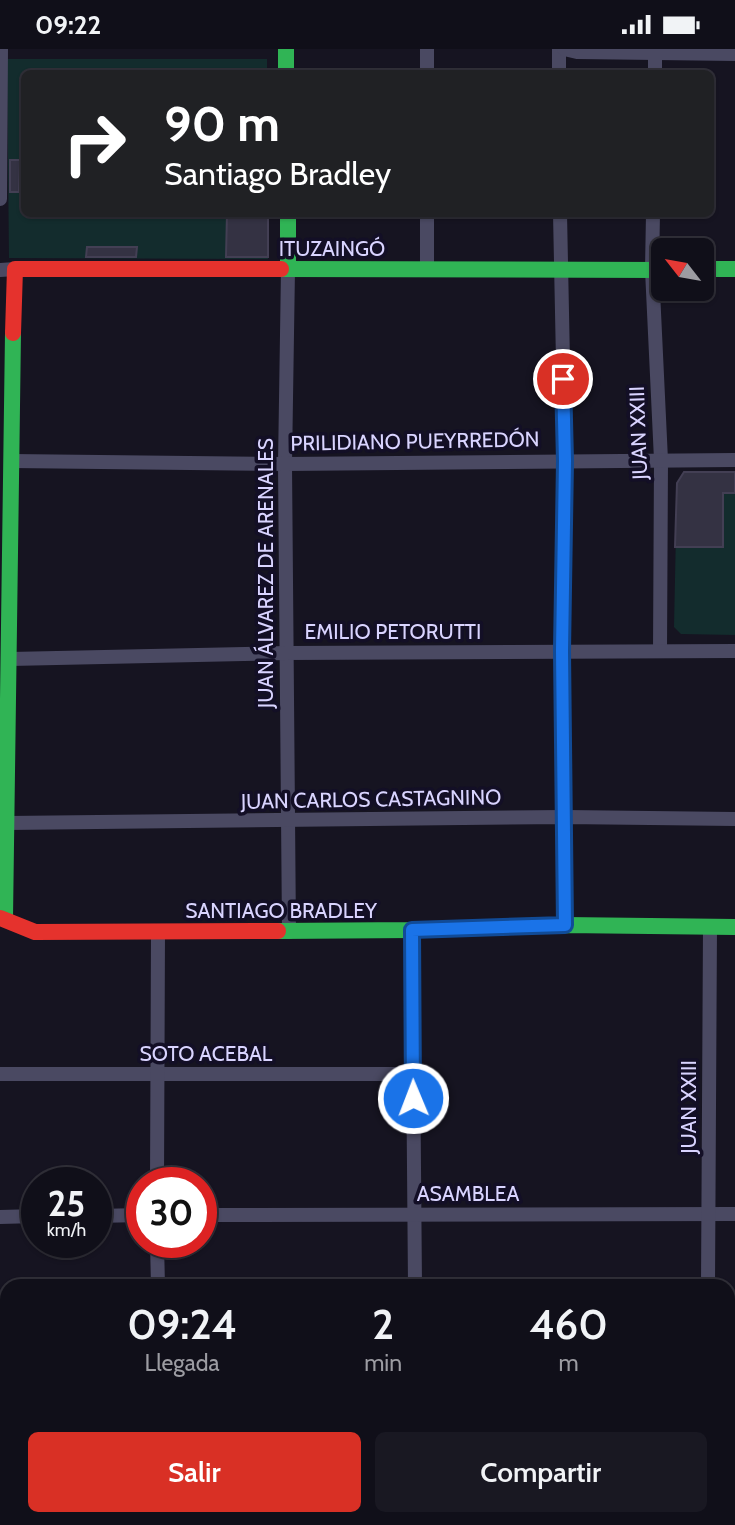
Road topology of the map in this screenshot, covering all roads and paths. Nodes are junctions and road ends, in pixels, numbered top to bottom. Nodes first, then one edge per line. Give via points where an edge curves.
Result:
1 (1, 49) edge
2 (286, 49) edge
3 (428, 49) edge
4 (561, 49) edge
5 (655, 51) edge
6 (735, 54) edge
7 (0, 57) edge
8 (286, 70) edge
9 (427, 70) edge
10 (559, 70) edge
11 (654, 70) edge
12 (0, 199) edge
13 (288, 217) edge
14 (427, 217) edge
15 (560, 217) edge
16 (653, 217) edge
17 (655, 238) edge
18 (427, 268) junction
19 (561, 268) junction
20 (7, 269) edge
21 (288, 269) junction
22 (714, 269) edge
23 (735, 269) edge
24 (651, 270) edge
25 (658, 301) edge
26 (5, 430) edge
27 (661, 460) junction
28 (735, 460) edge
29 (11, 461) junction
30 (565, 461) junction
31 (285, 464) junction
32 (5, 594) edge
33 (562, 651) junction
34 (660, 651) junction
35 (735, 651) edge
36 (287, 653) junction
37 (10, 659) junction
38 (4, 756) edge
39 (565, 817) junction
40 (735, 819) edge
41 (287, 821) junction
42 (7, 823) junction
43 (3, 918) edge
44 (565, 925) junction
45 (710, 927) junction
46 (735, 927) edge
47 (412, 930) junction
48 (158, 932) junction
49 (289, 932) junction
50 (0, 1074) edge
51 (158, 1074) junction
52 (412, 1074) junction
53 (157, 1167) edge
54 (709, 1214) junction
55 (735, 1214) edge
56 (217, 1215) edge
57 (415, 1215) junction
58 (21, 1216) edge
59 (0, 1217) edge
60 (157, 1258) edge
61 (158, 1279) edge
62 (415, 1279) edge
63 (708, 1279) edge

1 - 7 street
2 - 8 street
3 - 9 street
4 - 5 street
4 - 10 street
5 - 6 street
5 - 11 street
7 - 12 street
13 - 21 street, JUAN ÁLVAREZ DE ARENALES
14 - 18 street
15 - 19 street
16 - 17 street, JUAN XXIII
18 - 19 street, ITUZAINGÓ
18 - 21 street, ITUZAINGÓ
19 - 24 street, ITUZAINGÓ
19 - 30 street
20 - 21 street, ITUZAINGÓ
20 - 26 street
21 - 31 street, JUAN ÁLVAREZ DE ARENALES
22 - 23 street
25 - 27 street, JUAN XXIII
26 - 29 street
27 - 28 street, PRILIDIANO PUEYRREDÓN
27 - 30 street, PRILIDIANO PUEYRREDÓN
27 - 34 street, JUAN XXIII
29 - 31 street, PRILIDIANO PUEYRREDÓN
29 - 32 street
30 - 31 street, PRILIDIANO PUEYRREDÓN
30 - 33 street
31 - 36 street, JUAN ÁLVAREZ DE ARENALES
32 - 37 street
33 - 34 street, EMILIO PETORUTTI
33 - 36 street, EMILIO PETORUTTI
33 - 39 street
34 - 35 street, EMILIO PETORUTTI
36 - 37 street, EMILIO PETORUTTI
36 - 41 street, JUAN ÁLVAREZ DE ARENALES
37 - 38 street
38 - 42 street
39 - 40 street, JUAN CARLOS CASTAGNINO
39 - 41 street, JUAN CARLOS CASTAGNINO
39 - 44 street
41 - 42 street, JUAN CARLOS CASTAGNINO
41 - 49 street, JUAN ÁLVAREZ DE ARENALES
42 - 43 street
43 - 48 street, SANTIAGO BRADLEY via 35,932
44 - 45 street, SANTIAGO BRADLEY
44 - 47 street, SANTIAGO BRADLEY
45 - 46 street, SANTIAGO BRADLEY
45 - 54 street, JUAN XXIII
47 - 49 street, SANTIAGO BRADLEY
47 - 52 street
48 - 49 street, SANTIAGO BRADLEY
48 - 51 street
50 - 51 street, SOTO ACEBAL
51 - 52 street, SOTO ACEBAL
51 - 53 street
52 - 57 street
54 - 55 street, ASAMBLEA
54 - 57 street, ASAMBLEA
54 - 63 street, JUAN XXIII
56 - 57 street, ASAMBLEA
57 - 62 street
58 - 59 street
60 - 61 street

